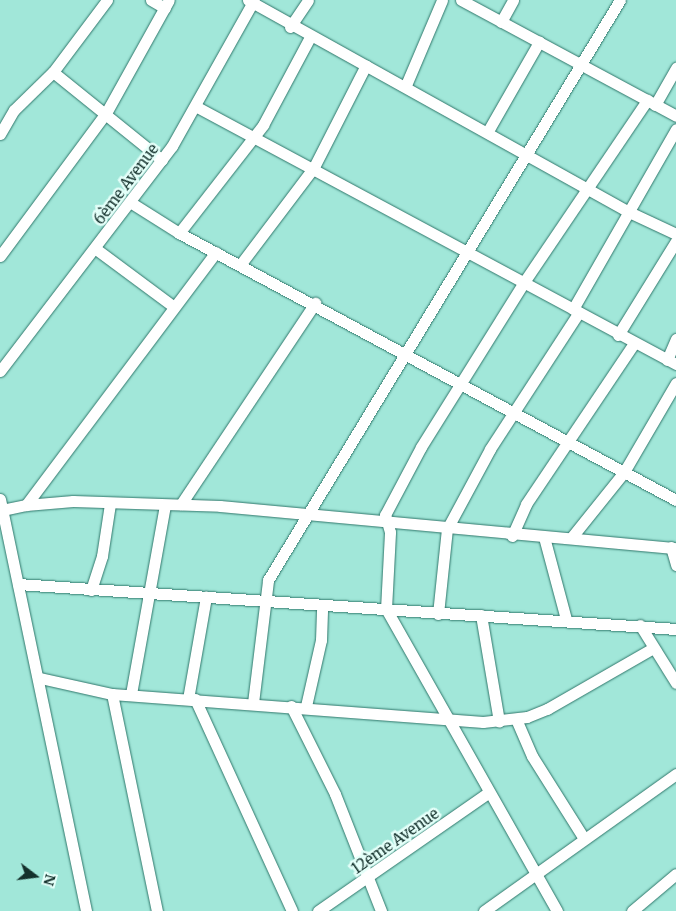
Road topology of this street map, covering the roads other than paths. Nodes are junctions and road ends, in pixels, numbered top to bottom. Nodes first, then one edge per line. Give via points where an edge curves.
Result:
1 (107, 0) edge
2 (151, 0) edge
3 (308, 0) edge
4 (442, 0) edge
5 (461, 0) edge
6 (512, 0) edge
7 (620, 0) edge
8 (252, 1) edge
9 (167, 4) edge
10 (501, 22) junction
11 (290, 27) junction
12 (310, 37) junction
13 (538, 42) junction
14 (366, 65) junction
15 (582, 66) junction
16 (676, 68) edge
17 (53, 72) junction
18 (406, 85) junction
19 (651, 103) junction
20 (197, 107) junction
21 (106, 113) junction
22 (676, 116) edge
23 (676, 129) edge
24 (488, 131) junction
25 (0, 134) edge
26 (256, 136) junction
27 (528, 156) junction
28 (162, 160) junction
29 (314, 167) junction
30 (590, 190) junction
31 (130, 202) junction
32 (629, 212) junction
33 (179, 233) junction
34 (676, 234) edge
35 (676, 241) edge
36 (96, 249) junction
37 (467, 250) junction
38 (216, 252) junction
39 (0, 256) edge
40 (240, 265) junction
41 (524, 282) junction
42 (315, 303) junction
43 (174, 307) junction
44 (576, 311) junction
45 (618, 335) junction
46 (676, 339) edge
47 (634, 343) junction
48 (407, 354) junction
49 (671, 362) edge
50 (0, 371) edge
51 (676, 383) edge
52 (463, 384) junction
53 (516, 412) junction
54 (570, 441) junction
55 (624, 472) junction
56 (676, 500) edge
57 (1, 504) edge
58 (110, 504) junction
59 (180, 504) junction
60 (26, 505) junction
61 (165, 505) junction
62 (309, 515) junction
63 (387, 521) junction
64 (447, 529) junction
65 (512, 536) junction
66 (544, 537) junction
67 (570, 538) junction
68 (674, 547) edge
69 (676, 565) edge
70 (18, 584) junction
71 (91, 590) junction
72 (148, 594) junction
73 (206, 597) junction
74 (268, 598) junction
75 (322, 606) junction
76 (386, 609) junction
77 (438, 614) junction
78 (481, 614) junction
79 (566, 620) junction
80 (640, 625) junction
81 (676, 629) edge
82 (653, 648) junction
83 (40, 678) junction
84 (676, 683) edge
85 (112, 694) junction
86 (131, 694) junction
87 (192, 699) junction
88 (253, 703) junction
89 (292, 706) junction
90 (306, 706) junction
91 (516, 719) junction
92 (446, 721) junction
93 (498, 721) junction
94 (676, 774) edge
95 (488, 793) junction
96 (584, 837) junction
97 (676, 874) edge
98 (536, 875) junction
99 (367, 880) junction
100 (86, 911) edge
101 (157, 911) edge
102 (292, 911) edge
103 (318, 911) edge
104 (381, 911) edge
105 (484, 911) edge
106 (557, 911) edge
107 (632, 911) edge

1 - 17 street
2 - 9 street
3 - 11 street
4 - 18 street
5 - 10 street
6 - 10 street
7 - 15 street
8 - 11 street
8 - 20 street, 6ème Avenue
9 - 21 street
10 - 13 street
11 - 12 street
12 - 14 street
12 - 26 street
13 - 15 street
13 - 24 street
14 - 18 street
14 - 29 street
15 - 19 street
15 - 27 street
16 - 19 street
17 - 21 street
17 - 25 street via 14,110
18 - 24 street
19 - 22 street
19 - 30 street
20 - 26 street
20 - 28 street, 6ème Avenue
21 - 28 street
21 - 39 street
23 - 32 street
24 - 27 street
26 - 29 street
26 - 33 street
27 - 30 street
27 - 37 street
28 - 31 street, 6ème Avenue
29 - 37 street
29 - 40 street
30 - 32 street
30 - 41 street
31 - 33 street
31 - 36 street, 6ème Avenue
32 - 34 street
32 - 44 street
33 - 38 street
35 - 45 street
36 - 43 street
36 - 50 street, 6ème Avenue
37 - 41 street
37 - 48 street
38 - 40 street
38 - 43 street
40 - 42 street
41 - 44 street
41 - 52 street
42 - 48 street
42 - 59 street
43 - 60 street
44 - 45 street
44 - 53 street
45 - 47 street
46 - 49 street
47 - 49 street
47 - 54 street
48 - 52 street
48 - 62 street
51 - 55 street
52 - 53 street
52 - 63 street via 421,447 386,510
53 - 54 street
53 - 64 street
54 - 55 street
54 - 65 street via 526,504
55 - 56 street
55 - 67 street
57 - 60 street
57 - 70 street
58 - 60 street
58 - 61 street
58 - 71 street via 102,556
59 - 61 street
59 - 62 street
61 - 72 street
62 - 63 street
62 - 74 street via 268,580
63 - 64 street
63 - 76 street
64 - 65 street
64 - 77 street
65 - 66 street
66 - 67 street
66 - 79 street
67 - 68 street
68 - 69 street
70 - 71 street
70 - 83 street
71 - 72 street
72 - 73 street
72 - 86 street
73 - 74 street
73 - 87 street
74 - 75 street
74 - 88 street
75 - 76 street
75 - 90 street via 321,640
76 - 77 street
76 - 92 street
77 - 78 street
78 - 79 street
78 - 93 street
79 - 80 street
80 - 81 street
80 - 82 street
82 - 84 street
82 - 91 street via 568,699
83 - 85 street
83 - 100 street
85 - 86 street
85 - 101 street
86 - 87 street
87 - 88 street
87 - 102 street
88 - 89 street
89 - 90 street
89 - 99 street via 335,794
90 - 92 street
91 - 93 street
91 - 96 street via 532,756
92 - 93 street
92 - 95 street
94 - 96 street
95 - 98 street
95 - 99 street, 12ème Avenue
96 - 98 street
97 - 107 street
98 - 105 street
98 - 106 street
99 - 103 street, 12ème Avenue
99 - 104 street

